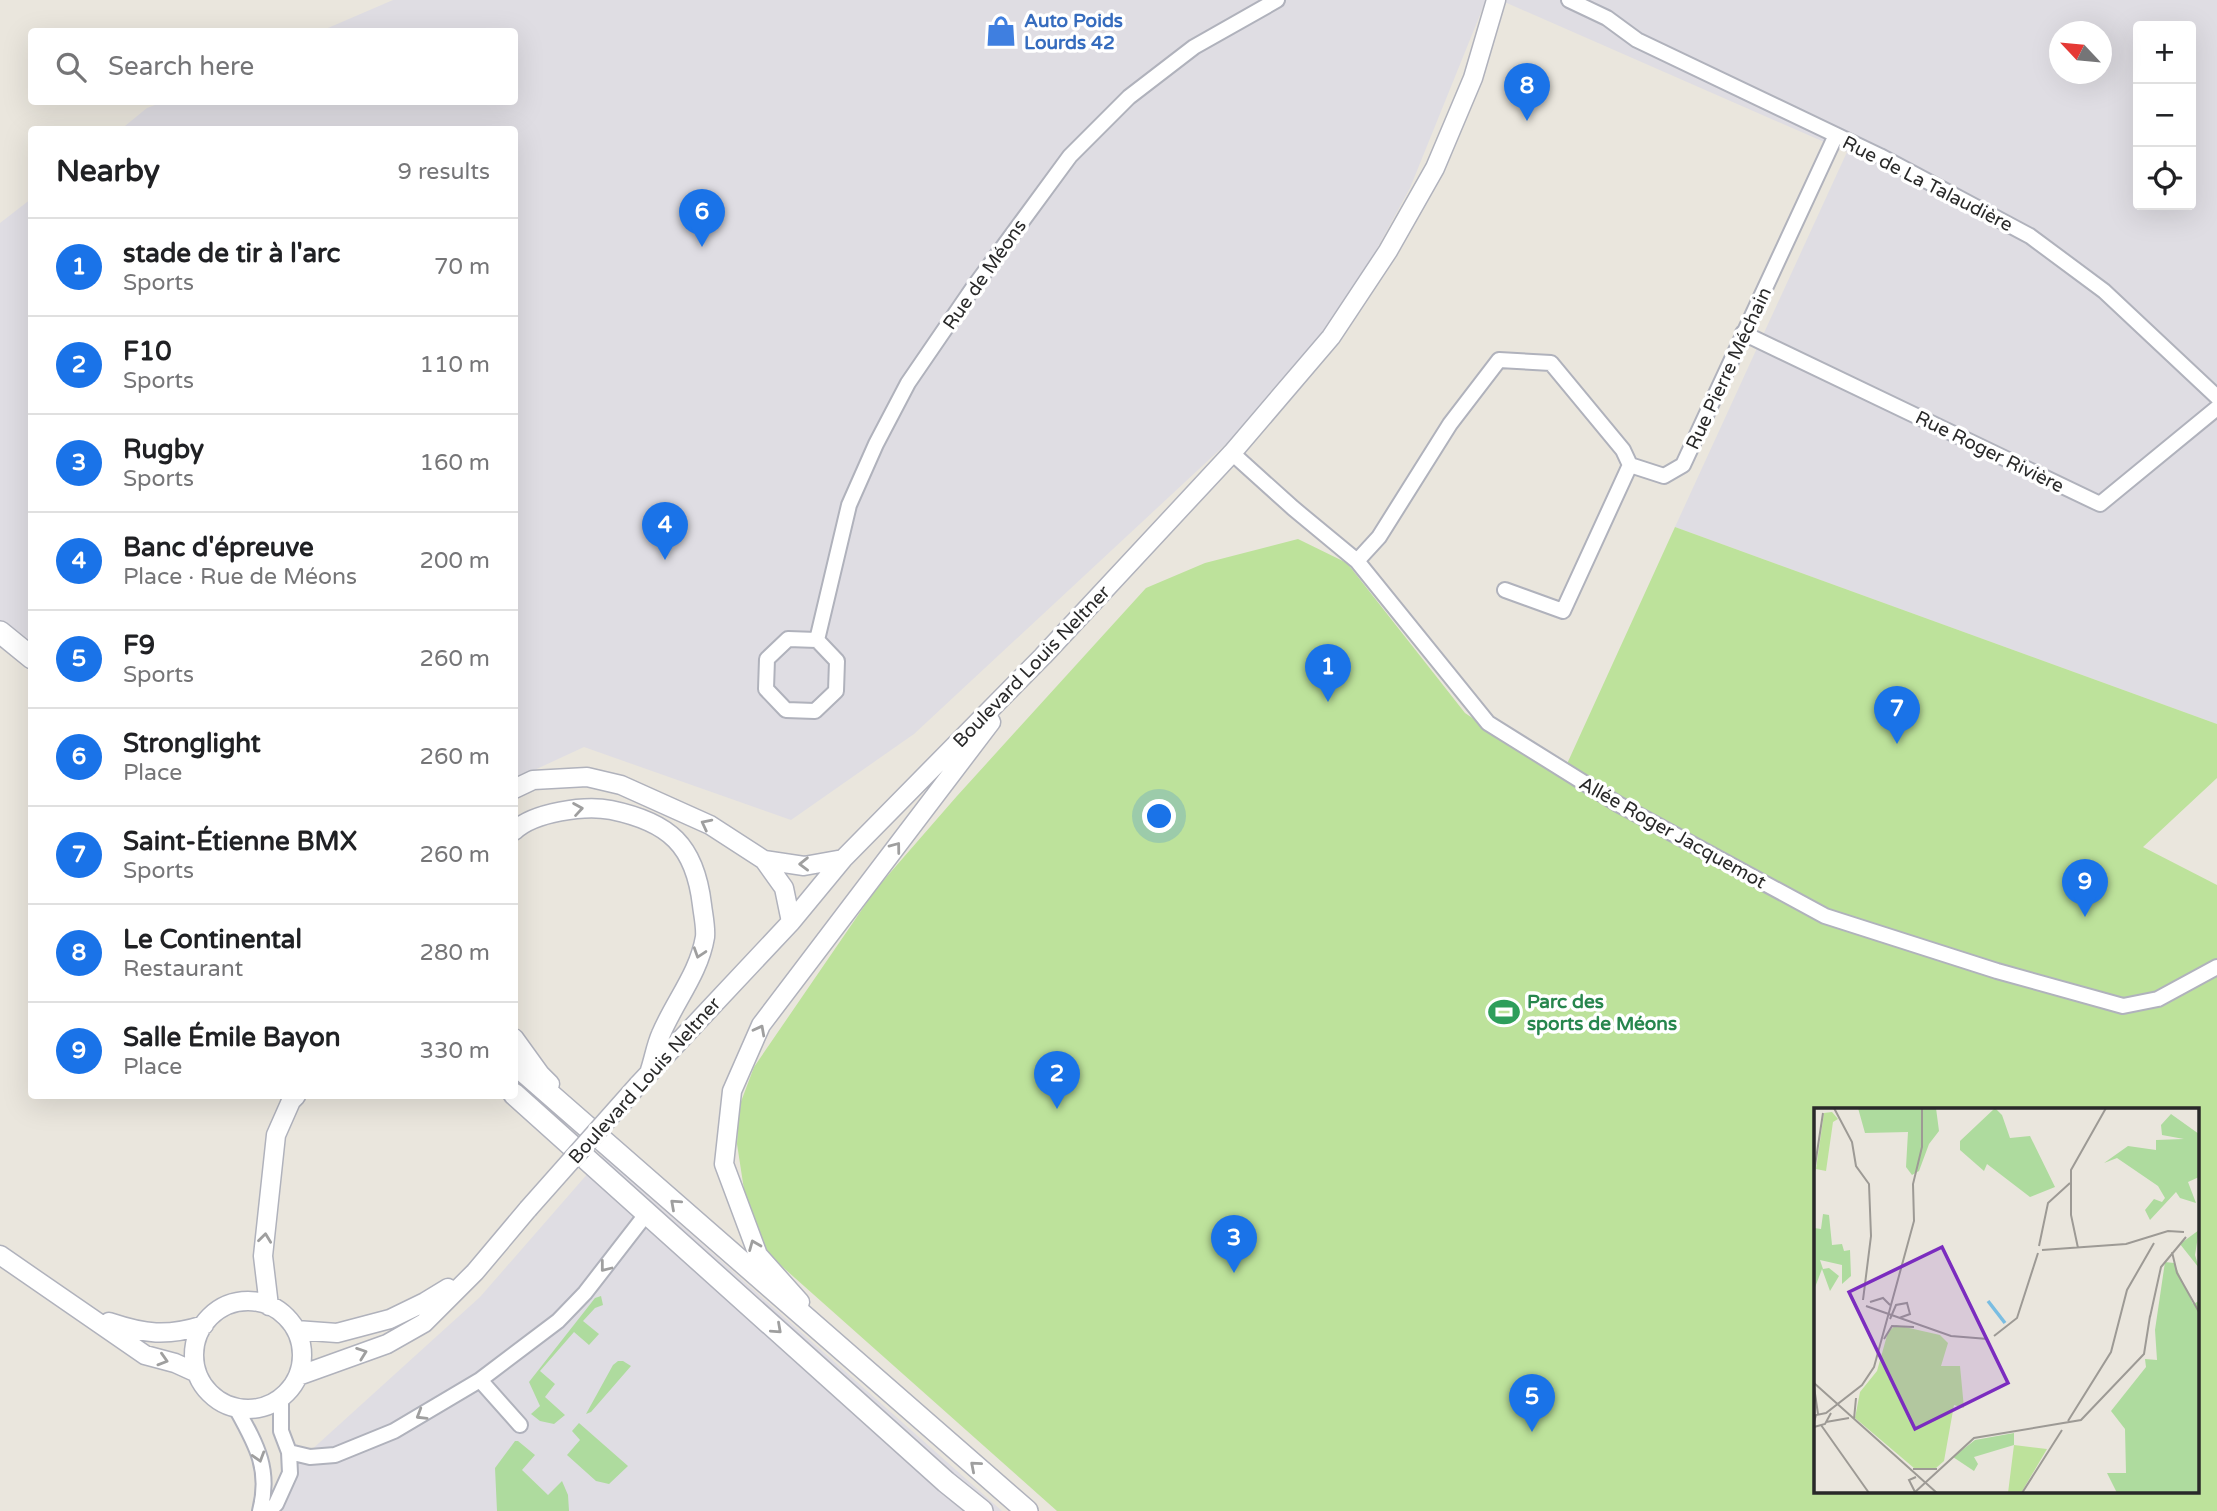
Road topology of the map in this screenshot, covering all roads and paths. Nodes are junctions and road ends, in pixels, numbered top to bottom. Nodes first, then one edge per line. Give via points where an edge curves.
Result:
1 (1276, 0) edge
2 (1496, 0) edge
3 (1569, 0) edge
4 (1597, 0) edge
5 (1607, 18) junction
6 (1836, 135) junction
7 (1743, 333) junction
8 (2217, 397) edge
9 (2217, 408) edge
10 (1231, 453) junction
11 (1630, 466) junction
12 (1357, 561) junction
13 (1505, 590) dead end
14 (0, 632) edge
15 (817, 640) junction
16 (28, 655) edge
17 (1043, 656) junction
18 (518, 787) edge
19 (518, 828) edge
20 (844, 859) junction
21 (764, 860) junction
22 (791, 922) junction
23 (2217, 967) edge
24 (518, 1044) edge
25 (518, 1066) edge
26 (643, 1079) junction
27 (518, 1098) edge
28 (293, 1099) edge
29 (507, 1099) edge
30 (635, 1168) junction
31 (616, 1186) junction
32 (647, 1213) junction
33 (0, 1255) edge
34 (475, 1272) junction
35 (269, 1306) junction
36 (90, 1316) junction
37 (204, 1325) junction
38 (296, 1330) junction
39 (844, 1353) junction
40 (197, 1373) junction
41 (298, 1376) junction
42 (480, 1380) junction
43 (281, 1399) junction
44 (236, 1408) junction
45 (520, 1425) dead end
46 (289, 1452) junction
47 (260, 1511) edge
48 (269, 1511) edge
49 (982, 1511) edge
50 (1027, 1511) edge

1 - 15 street, Rue de Méons via 1194,47 1129,97 1070,156 973,288 908,383 876,444 849,505
2 - 10 street, Boulevard Louis Neltner via 1473,79 1435,168 1388,251 1331,337
3 - 5 street, Rue de La Talaudière
4 - 5 street, Rue de La Talaudière
5 - 6 street, Rue de La Talaudière via 1637,40
6 - 7 street, Rue Pierre Méchain
6 - 8 street, Rue de La Talaudière via 2030,236 2104,291
7 - 9 street, Rue Roger Rivière via 2100,504
7 - 11 street, Rue Pierre Méchain via 1683,465 1664,476
10 - 12 street, Allée Roger Jacquemot
10 - 17 street, Boulevard Louis Neltner
11 - 12 street via 1623,450 1550,363 1499,360 1450,424 1379,537
11 - 13 street via 1563,611
12 - 23 street, Allée Roger Jacquemot via 1488,723 1618,804 1825,916 2123,1006 2158,999
14 - 16 main road
15 - 15 street via 838,662 836,691 815,711 786,710 766,689 767,660 788,639
17 - 20 street, Boulevard Louis Neltner
39 -> 17 street via 758,1255 724,1164 732,1091 761,1025
21 -> 18 street via 710,825 621,785 587,777 533,780
19 -> 26 street via 556,813 593,806 663,828 686,849 699,879 705,936 690,981 660,1034
20 -> 21 street via 804,866
20 - 22 street, Boulevard Louis Neltner
21 - 22 street via 784,888
22 - 26 street, Boulevard Louis Neltner
24 - 30 street via 540,1074
25 - 30 main road
26 - 34 street, Boulevard Louis Neltner, bridge
27 - 31 main road
35 -> 28 street via 262,1256 276,1135
29 - 31 street
39 -> 30 main road
31 - 32 main road
32 -> 42 street via 558,1321
32 -> 49 main road
33 - 36 street
34 - 38 street, Boulevard Louis Neltner via 390,1318 337,1333
41 -> 34 street, Boulevard Louis Neltner via 406,1334 424,1323
35 - 37 street via 233,1303
35 - 38 street
36 - 37 street via 139,1332 181,1332
36 -> 40 street via 145,1355
37 - 40 street via 194,1357
38 - 41 street via 302,1361
50 -> 39 main road
40 - 44 street via 219,1401
41 - 43 street
42 - 45 street
42 -> 46 street via 394,1431 335,1455 310,1457
43 - 44 street via 267,1406
43 - 46 street via 281,1431
44 -> 47 street via 262,1465 265,1491
46 - 48 street via 290,1473

